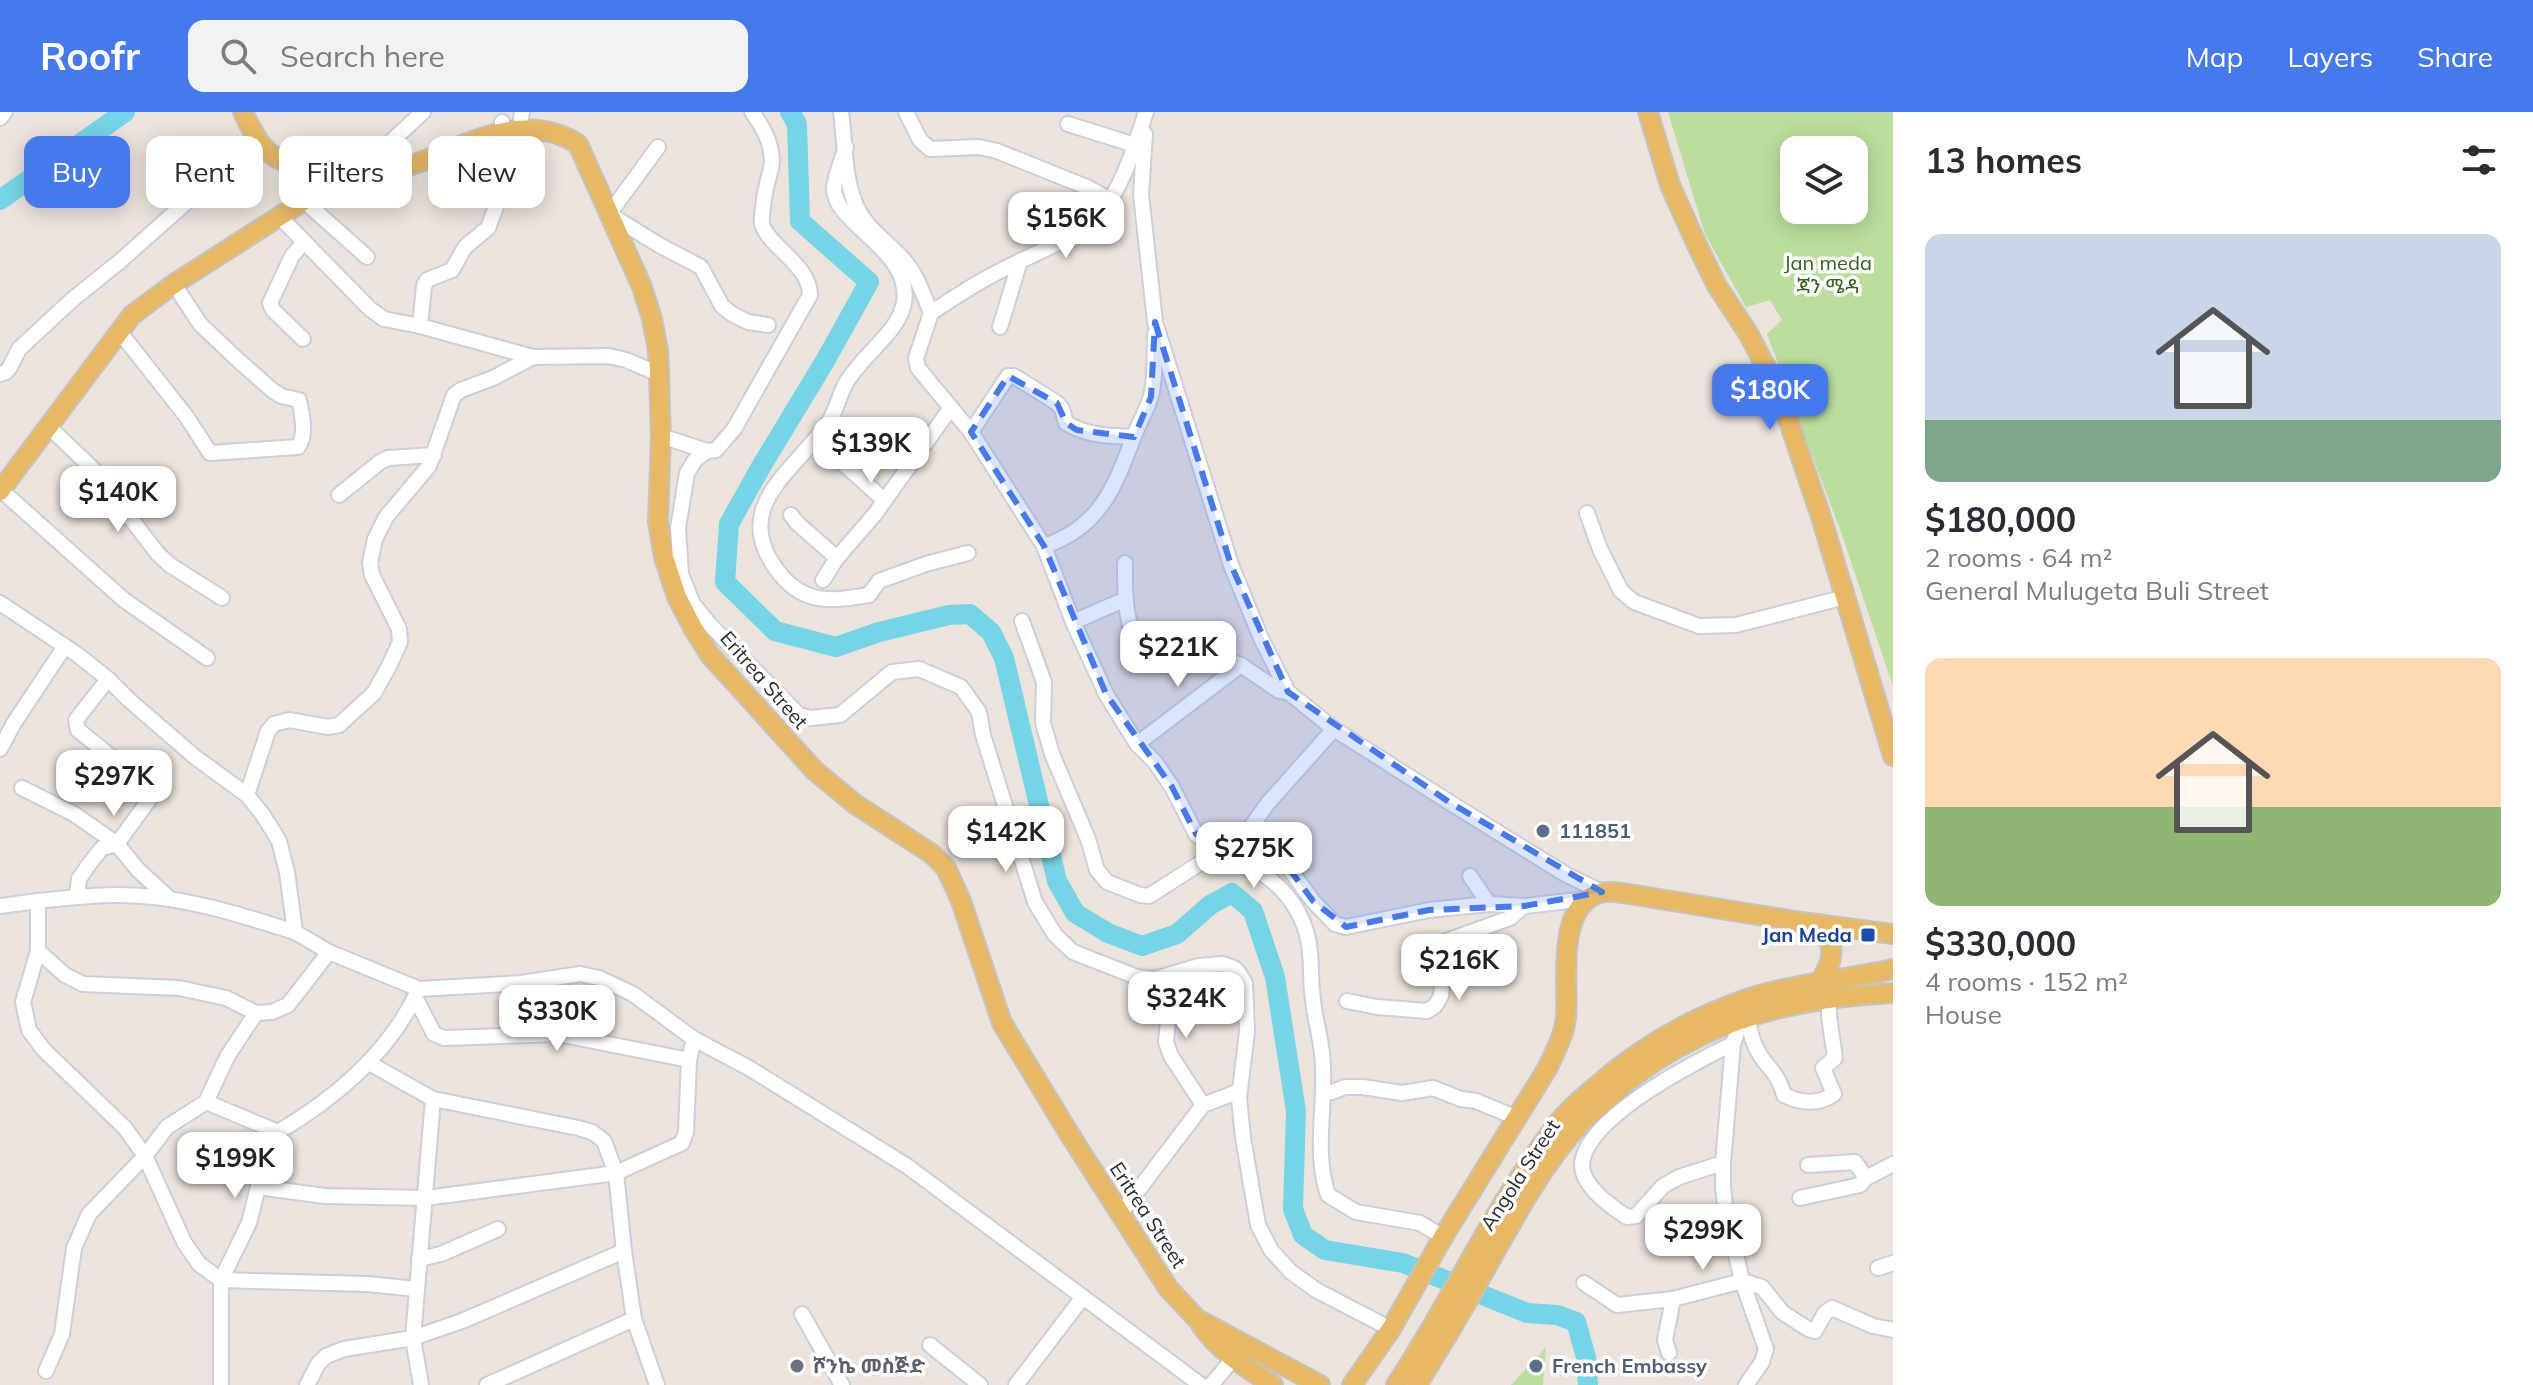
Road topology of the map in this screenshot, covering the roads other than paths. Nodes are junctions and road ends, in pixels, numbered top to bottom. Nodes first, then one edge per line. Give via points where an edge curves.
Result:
1 (5, 112) edge
2 (243, 112) edge
3 (423, 112) edge
4 (752, 112) edge
5 (841, 112) edge
6 (906, 112) edge
7 (1147, 112) edge
8 (1648, 112) edge
9 (522, 115) edge
10 (0, 118) edge
11 (502, 122) junction
12 (1068, 124) dead end
13 (254, 136) edge
14 (395, 136) edge
15 (1135, 145) junction
16 (658, 147) dead end
17 (846, 147) junction
18 (263, 149) edge
19 (279, 160) edge
20 (412, 164) edge
21 (1110, 200) junction
22 (180, 208) edge
23 (292, 208) edge
24 (312, 208) edge
25 (609, 214) junction
26 (280, 217) junction
27 (304, 242) junction
28 (367, 257) dead end
29 (1020, 261) junction
30 (174, 284) junction
31 (931, 313) junction
32 (1155, 322) junction
33 (768, 325) dead end
34 (420, 326) junction
35 (1000, 327) dead end
36 (119, 331) junction
37 (303, 339) dead end
38 (533, 357) junction
39 (0, 374) edge
40 (659, 374) junction
41 (950, 409) junction
42 (49, 427) junction
43 (971, 432) junction
44 (661, 436) junction
45 (1134, 437) junction
46 (434, 455) junction
47 (701, 455) junction
48 (836, 457) dead end
49 (1, 491) edge
50 (339, 495) dead end
51 (884, 500) junction
52 (1587, 513) dead end
53 (791, 515) dead end
54 (1044, 546) junction
55 (968, 553) dead end
56 (837, 558) junction
57 (1125, 563) dead end
58 (823, 580) dead end
59 (1845, 597) junction
60 (222, 598) dead end
61 (1126, 599) junction
62 (0, 603) edge
63 (1022, 621) dead end
64 (1073, 622) junction
65 (65, 646) junction
66 (207, 658) dead end
67 (1241, 665) junction
68 (108, 679) junction
69 (1288, 692) junction
70 (1334, 729) junction
71 (1137, 744) junction
72 (0, 749) edge
73 (1893, 756) edge
74 (22, 788) dead end
75 (247, 795) junction
76 (117, 844) junction
77 (1233, 852) junction
78 (1470, 876) dead end
79 (77, 896) junction
80 (1594, 896) junction
81 (170, 899) junction
82 (38, 901) junction
83 (1489, 904) junction
84 (0, 906) edge
85 (1524, 906) junction
86 (1819, 924) junction
87 (295, 932) junction
88 (1893, 934) edge
89 (38, 951) junction
90 (329, 952) junction
91 (1893, 969) edge
92 (1172, 976) junction
93 (1820, 982) junction
94 (417, 993) junction
95 (1893, 993) edge
96 (1829, 1000) junction
97 (1347, 1001) dead end
98 (256, 1013) junction
99 (1744, 1017) junction
100 (1705, 1025) junction
101 (694, 1039) junction
102 (1733, 1044) junction
103 (689, 1060) junction
104 (369, 1063) junction
105 (1237, 1092) dead end
106 (1332, 1092) dead end
107 (433, 1099) junction
108 (206, 1102) junction
109 (1203, 1105) junction
110 (1517, 1118) junction
111 (278, 1132) junction
112 (145, 1156) junction
113 (1723, 1163) junction
114 (1893, 1164) edge
115 (1808, 1165) dead end
116 (616, 1173) junction
117 (1866, 1178) junction
118 (258, 1187) junction
119 (426, 1198) junction
120 (1800, 1198) dead end
121 (1120, 1214) junction
122 (498, 1229) dead end
123 (1443, 1237) junction
124 (624, 1251) junction
125 (419, 1259) junction
126 (1893, 1263) edge
127 (1878, 1268) dead end
128 (221, 1280) junction
129 (1742, 1281) junction
130 (1584, 1283) dead end
131 (416, 1289) junction
132 (1083, 1297) junction
133 (1673, 1299) junction
134 (802, 1314) dead end
135 (634, 1319) junction
136 (1197, 1319) junction
137 (1391, 1329) junction
138 (1893, 1330) edge
139 (413, 1338) junction
140 (930, 1345) dead end
141 (1669, 1353) dead end
142 (1233, 1359) junction
143 (46, 1371) dead end
144 (221, 1385) edge
145 (307, 1385) edge
146 (421, 1385) edge
147 (487, 1385) edge
148 (657, 1385) edge
149 (842, 1385) edge
150 (980, 1385) edge
151 (1016, 1385) edge
152 (1201, 1385) edge
153 (1211, 1385) edge
154 (1273, 1385) edge
155 (1320, 1385) edge
156 (1352, 1385) edge
157 (1396, 1385) edge
158 (1417, 1385) edge
159 (1746, 1385) edge

1 - 10 street
2 - 13 main road
3 - 14 street
4 - 47 street via 771,151 762,222 807,281 810,295 734,429 716,450
5 - 17 street
6 - 21 street via 930,149 997,151
7 - 15 street
7 - 32 street via 1141,194
8 - 59 main road via 1670,185 1696,243 1779,392
9 - 11 main road, Eritrea Street
9 - 25 main road, Eritrea Street via 550,122 578,144
11 - 20 main road, Eritrea Street
11 - 34 street via 506,163 497,208 488,228 465,247 452,270 427,280
12 - 15 street
15 - 21 street
16 - 25 street
17 - 31 street via 855,204 916,275
17 - 55 street via 834,187 836,199 895,265 905,302 900,318 845,383 831,418 770,492 759,519 760,540 790,586 806,596 829,600 869,595 879,581
18 - 19 main road, Eritrea Street
21 - 29 street via 1090,223
22 - 39 street via 73,299
23 - 26 main road
24 - 28 street
25 - 33 street via 701,267 732,314
25 - 40 main road, Eritrea Street via 642,287
26 - 27 street
26 - 30 main road
27 - 34 street via 370,309 384,319
27 - 37 street via 270,303
29 - 31 street
29 - 35 street
30 - 36 main road
30 - 36 street via 200,324 238,360 281,396 299,400 303,417 298,447 210,453
31 - 41 street via 916,358
32 - 45 street via 1151,397
32 - 69 street via 1231,565
34 - 38 street
36 - 42 main road
38 - 40 street via 609,356
38 - 46 street via 454,395
40 - 44 main road, Eritrea Street
41 - 43 street
41 - 51 street
42 - 49 main road
42 - 60 street via 92,468 158,554
43 - 45 street via 1008,376 1014,376 1057,403 1066,423 1077,430
43 - 54 street
44 - 47 street
44 - 121 main road, Eritrea Street via 658,522 677,597 693,628 710,655 814,770 946,868 1002,1023
45 - 54 street via 1100,509 1067,536
46 - 50 street via 388,458
46 - 75 street via 375,539 372,575 395,619 400,642 374,693 339,725 289,720 274,724
47 - 92 street via 687,473 678,528 681,574 693,604 711,626 799,715 811,718 840,715 892,672 919,669 961,687 979,712 1031,891 1055,935 1073,952 1137,977
48 - 51 street
49 - 66 street via 124,600
51 - 56 street
52 - 59 street via 1621,591 1634,602 1699,626 1736,625
53 - 56 street
54 - 64 street
56 - 58 street
57 - 61 street
59 - 73 main road
61 - 64 street
61 - 67 street via 1132,631 1146,652 1194,651
62 - 65 street
63 - 123 street via 1044,682 1043,723 1052,754 1097,870 1107,882 1149,896 1205,860 1248,865 1272,879 1298,914 1309,942 1323,1064 1319,1162 1328,1195 1356,1212 1420,1223
64 - 71 street via 1106,694
65 - 68 street
65 - 72 street
67 - 69 street
67 - 71 street
68 - 75 street via 195,757
68 - 76 street via 76,725 151,790
69 - 70 street
70 - 77 street via 1268,803
70 - 80 street
71 - 77 street via 1172,787 1196,834
74 - 76 street via 74,814
75 - 87 street via 279,841
76 - 79 street via 102,848 90,863 79,879
76 - 81 street
77 - 83 street via 1285,863 1313,901 1335,924 1346,927
78 - 83 street
79 - 81 street
79 - 82 street
80 - 85 street
80 - 86 main road via 1629,894
80 - 110 main road via 1571,926 1561,1041
81 - 87 street
82 - 84 street
82 - 89 street
83 - 85 street
85 - 97 street via 1499,923 1446,941 1441,996 1427,1011
86 - 88 main road
86 - 93 main road via 1832,951
87 - 90 street
89 - 98 street via 83,984 179,988 226,998
89 - 112 street via 23,1002 29,1030 125,1128
90 - 94 street
90 - 98 street via 288,1005
91 - 93 main road
92 - 109 street via 1166,1042
92 - 137 street via 1223,964 1234,968 1245,983 1240,1111 1258,1225 1271,1250 1316,1290
93 - 100 main road via 1733,1003
94 - 101 street via 580,974 633,994
94 - 103 street via 434,1034 444,1038 558,1034
94 - 104 street
95 - 96 main road, Angola Street
96 - 99 main road, Angola Street
96 - 99 street via 1835,1058 1823,1068 1834,1094 1826,1100 1784,1095
98 - 108 street
99 - 100 main road, Angola Street
99 - 102 street
100 - 157 main road via 1667,1033 1619,1066 1556,1125 1519,1177
100 - 158 main road, Angola Street via 1630,1079 1578,1126 1527,1196
101 - 103 street
101 - 132 street via 907,1166
102 - 113 street
102 - 113 street via 1645,1091 1606,1124 1586,1149 1583,1162 1584,1175 1607,1204 1627,1217 1636,1216 1663,1186 1679,1177
103 - 116 street via 682,1143
104 - 107 street
104 - 111 street
105 - 109 street
106 - 110 street via 1345,1087 1402,1093 1433,1088
107 - 116 street via 592,1132 604,1141
107 - 119 street
108 - 111 street
108 - 112 street via 167,1127
109 - 121 street
110 - 123 main road
111 - 118 street
112 - 128 street via 184,1242 199,1264
112 - 143 street via 97,1203 81,1230 62,1334
113 - 129 street via 1725,1206
114 - 117 street
115 - 117 street via 1855,1162
116 - 119 street
116 - 124 street
117 - 120 street via 1860,1185
118 - 119 street via 325,1196
118 - 128 street via 249,1223
119 - 125 street
121 - 136 main road, Eritrea Street via 1168,1288
122 - 125 street
123 - 137 main road
124 - 135 street
124 - 139 street via 533,1293
125 - 131 street
126 - 127 street
128 - 131 street
128 - 144 street
129 - 133 street
129 - 138 street via 1762,1287 1782,1312 1808,1329 1815,1331 1832,1308
129 - 159 street via 1766,1349
130 - 133 street via 1617,1305
131 - 139 street
132 - 151 street
132 - 152 street
133 - 141 street via 1665,1340
134 - 149 street
135 - 147 street
135 - 148 street
136 - 142 main road
136 - 155 main road, Eritrea Street
137 - 156 main road
139 - 145 street via 326,1356
139 - 146 street
140 - 150 street
142 - 153 street
142 - 154 main road

